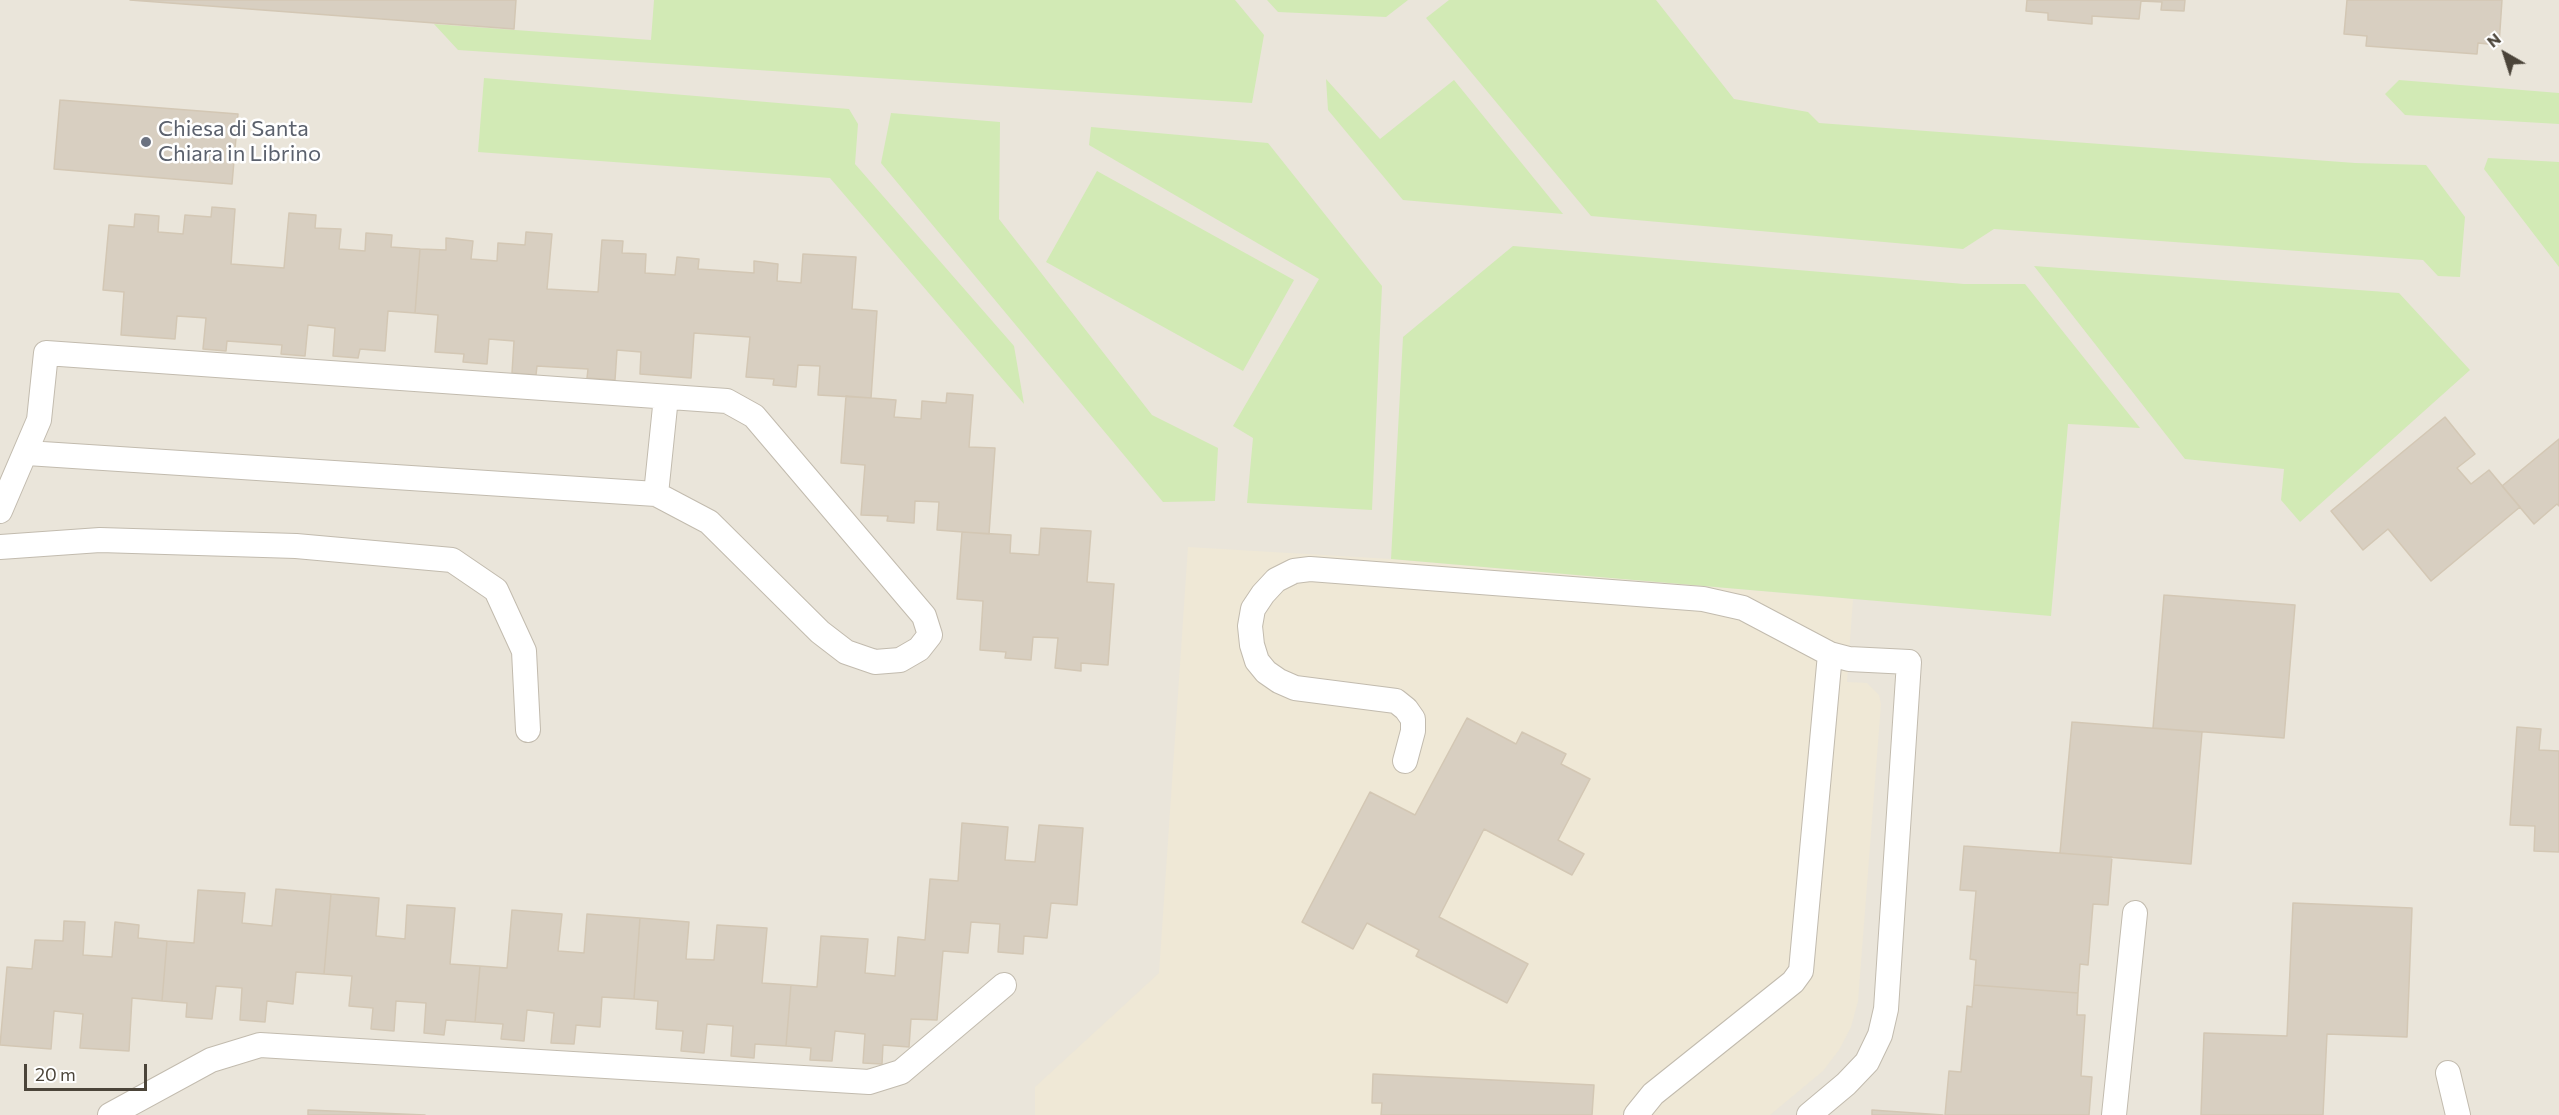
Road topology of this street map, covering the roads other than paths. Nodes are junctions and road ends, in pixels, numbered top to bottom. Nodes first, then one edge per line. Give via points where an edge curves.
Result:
1 (666, 397) junction
2 (27, 453) junction
3 (656, 494) junction
4 (0, 511) edge
5 (0, 547) edge
6 (1830, 654) junction
7 (528, 730) dead end
8 (1405, 761) dead end
9 (2135, 913) dead end
10 (1004, 985) dead end
11 (2448, 1072) dead end
12 (110, 1115) edge
13 (1636, 1115) edge
14 (1809, 1115) edge
15 (2114, 1115) edge
16 (2458, 1115) edge

1 - 2 lane via 46,352 39,420
1 - 3 lane
1 - 3 lane via 727,401 754,416 924,616 930,635 919,649 900,660 875,662 846,652 820,632 709,522
2 - 3 lane
2 - 4 lane
5 - 7 lane via 123,541 296,546 452,560 496,590 524,651
6 - 8 lane via 1743,608 1703,598 1310,569 1294,571 1276,580 1253,609 1250,626 1257,660 1272,677 1295,687 1396,701 1413,719
6 - 13 lane via 1801,971 1793,982 1653,1094
6 - 14 lane via 1909,662 1886,1009 1880,1035 1867,1062
9 - 15 lane
10 - 12 lane via 901,1072 869,1082 260,1045 211,1060
11 - 16 lane

